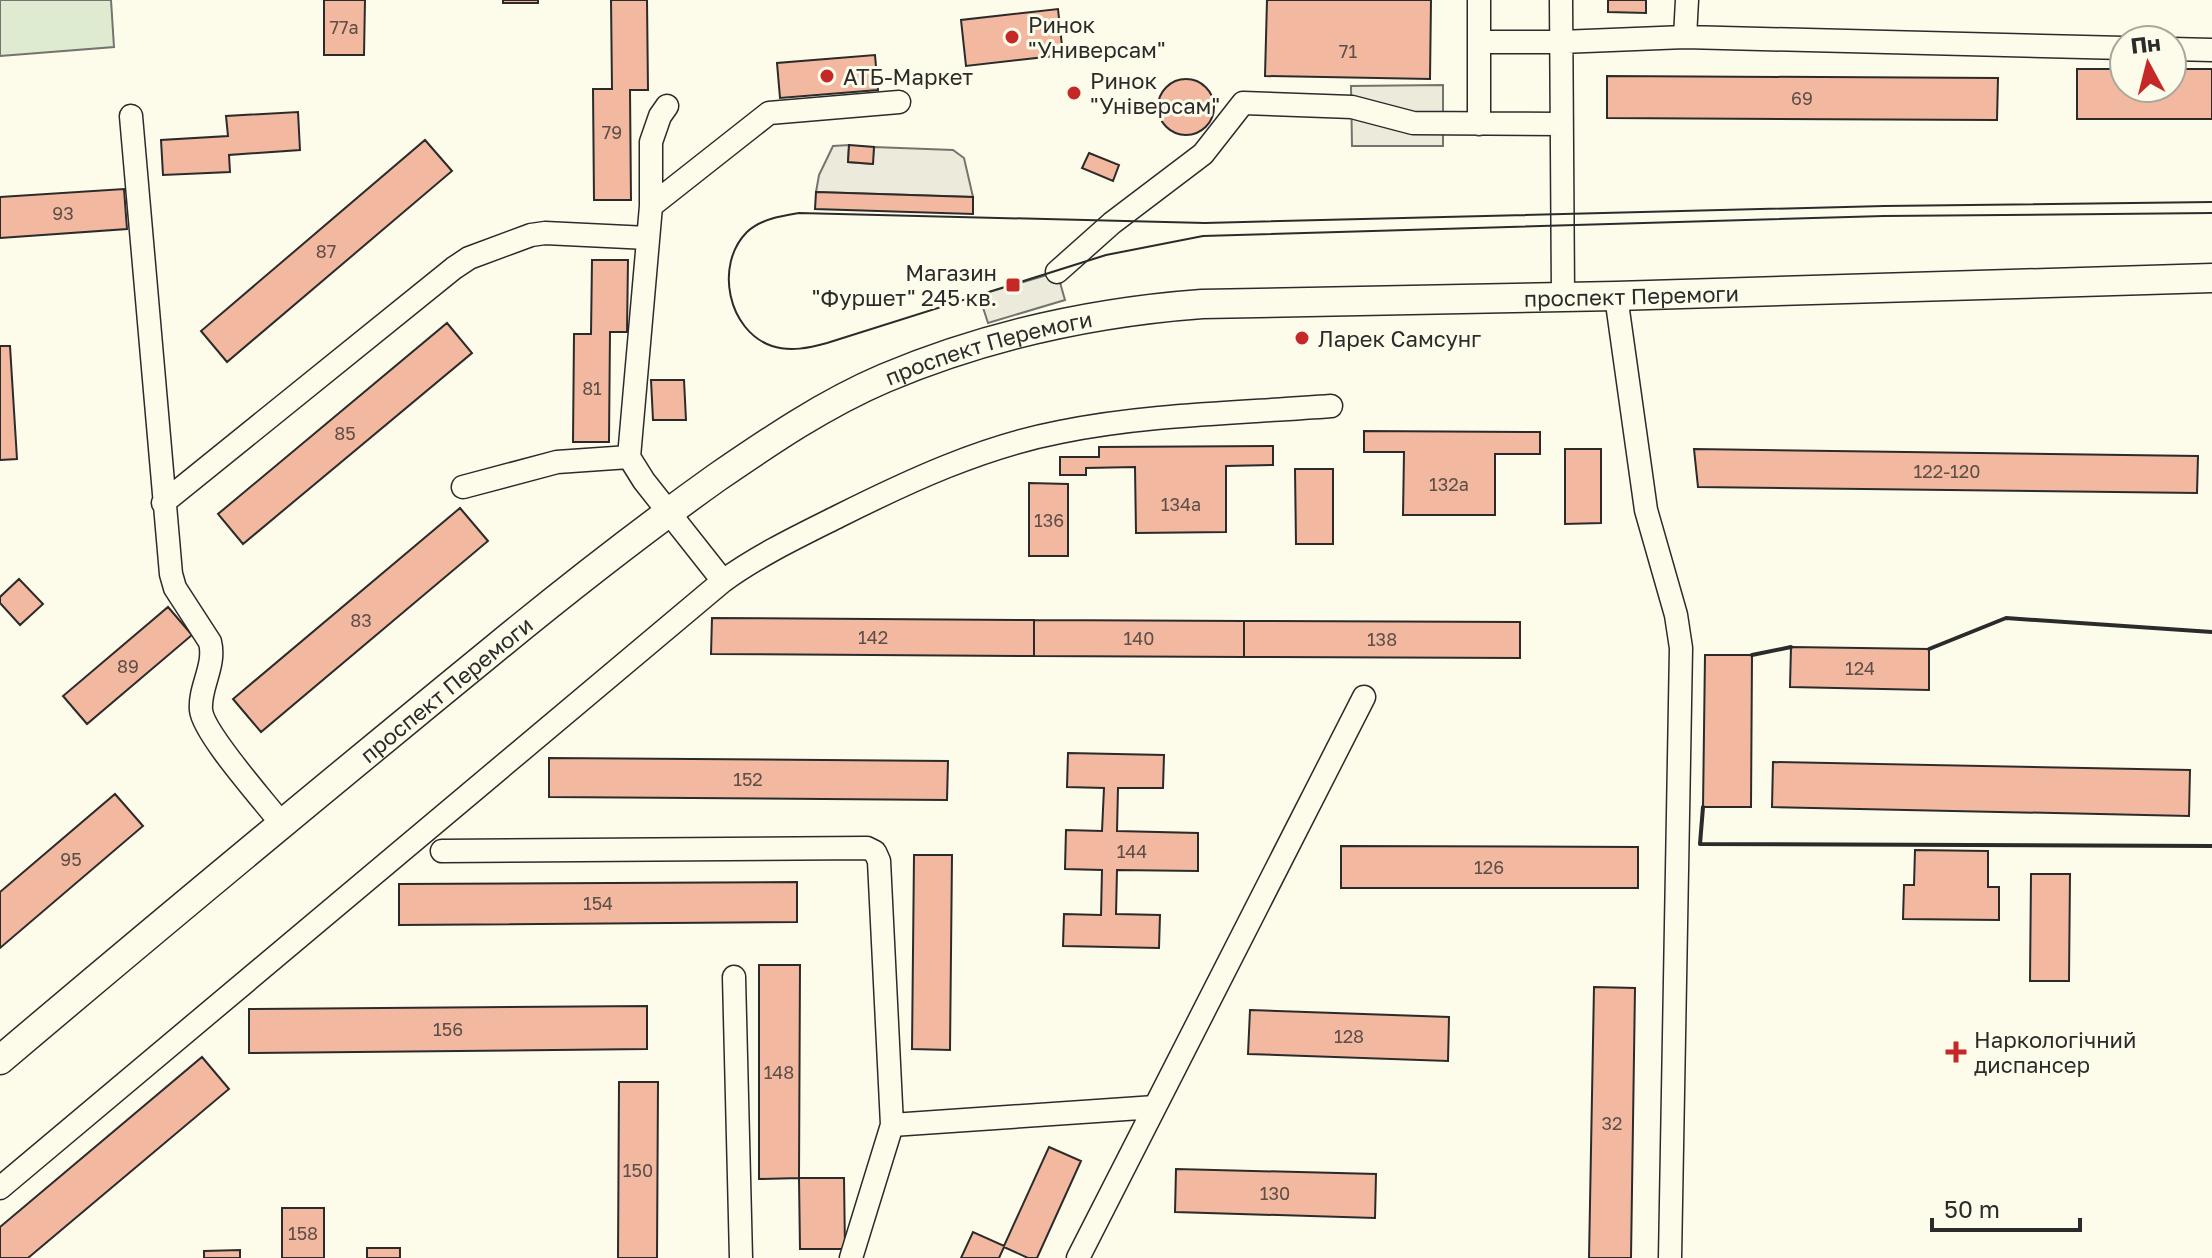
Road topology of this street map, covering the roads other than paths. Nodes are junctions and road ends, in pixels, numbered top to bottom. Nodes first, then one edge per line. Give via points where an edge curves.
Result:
1 (1479, 0) edge
2 (1561, 0) edge
3 (1687, 0) edge
4 (1685, 37) junction
5 (1479, 42) junction
6 (1561, 42) junction
7 (2108, 48) edge
8 (2188, 49) edge
9 (2212, 50) edge
10 (899, 102) dead end
11 (667, 106) dead end
12 (131, 116) dead end
13 (1479, 124) junction
14 (1560, 124) junction
15 (651, 206) junction
16 (648, 238) junction
17 (1057, 272) dead end
18 (2212, 278) edge
19 (1563, 296) junction
20 (1616, 296) junction
21 (1331, 406) dead end
22 (629, 457) junction
23 (463, 487) dead end
24 (163, 503) junction
25 (669, 512) junction
26 (723, 581) junction
27 (1364, 697) dead end
28 (281, 823) junction
29 (442, 851) dead end
30 (734, 977) dead end
31 (0, 1060) edge
32 (1155, 1107) junction
33 (892, 1125) junction
34 (0, 1188) edge
35 (741, 1258) edge
36 (851, 1258) edge
37 (1078, 1258) edge
38 (1670, 1258) edge

1 - 5 street
2 - 6 street
3 - 4 street
4 - 6 street
4 - 7 street
5 - 6 street
5 - 13 street
6 - 14 street
8 - 9 street
10 - 15 street via 769,113
11 - 15 street via 651,142
12 - 24 street
13 - 14 street
13 - 17 street via 1413,123 1352,107 1243,103 1203,154
14 - 19 street
15 - 16 street
16 - 22 street
16 - 24 street via 545,233 469,258
18 - 20 main road, проспект Перемоги
19 - 20 main road, проспект Перемоги
19 - 25 main road, проспект Перемоги via 1202,304 1046,327 941,356 882,379 796,424
20 - 38 street via 1646,510 1681,648
21 - 26 street via 1089,427 1031,439 908,482 774,549
22 - 23 street via 557,462
22 - 25 street
24 - 28 street via 175,588 213,652 201,701 204,723
25 - 26 street
25 - 28 main road, проспект Перемоги
26 - 34 street
27 - 32 street
28 - 31 main road, проспект Перемоги
29 - 33 street via 875,852
30 - 35 street
32 - 33 street
32 - 37 street
33 - 36 street

